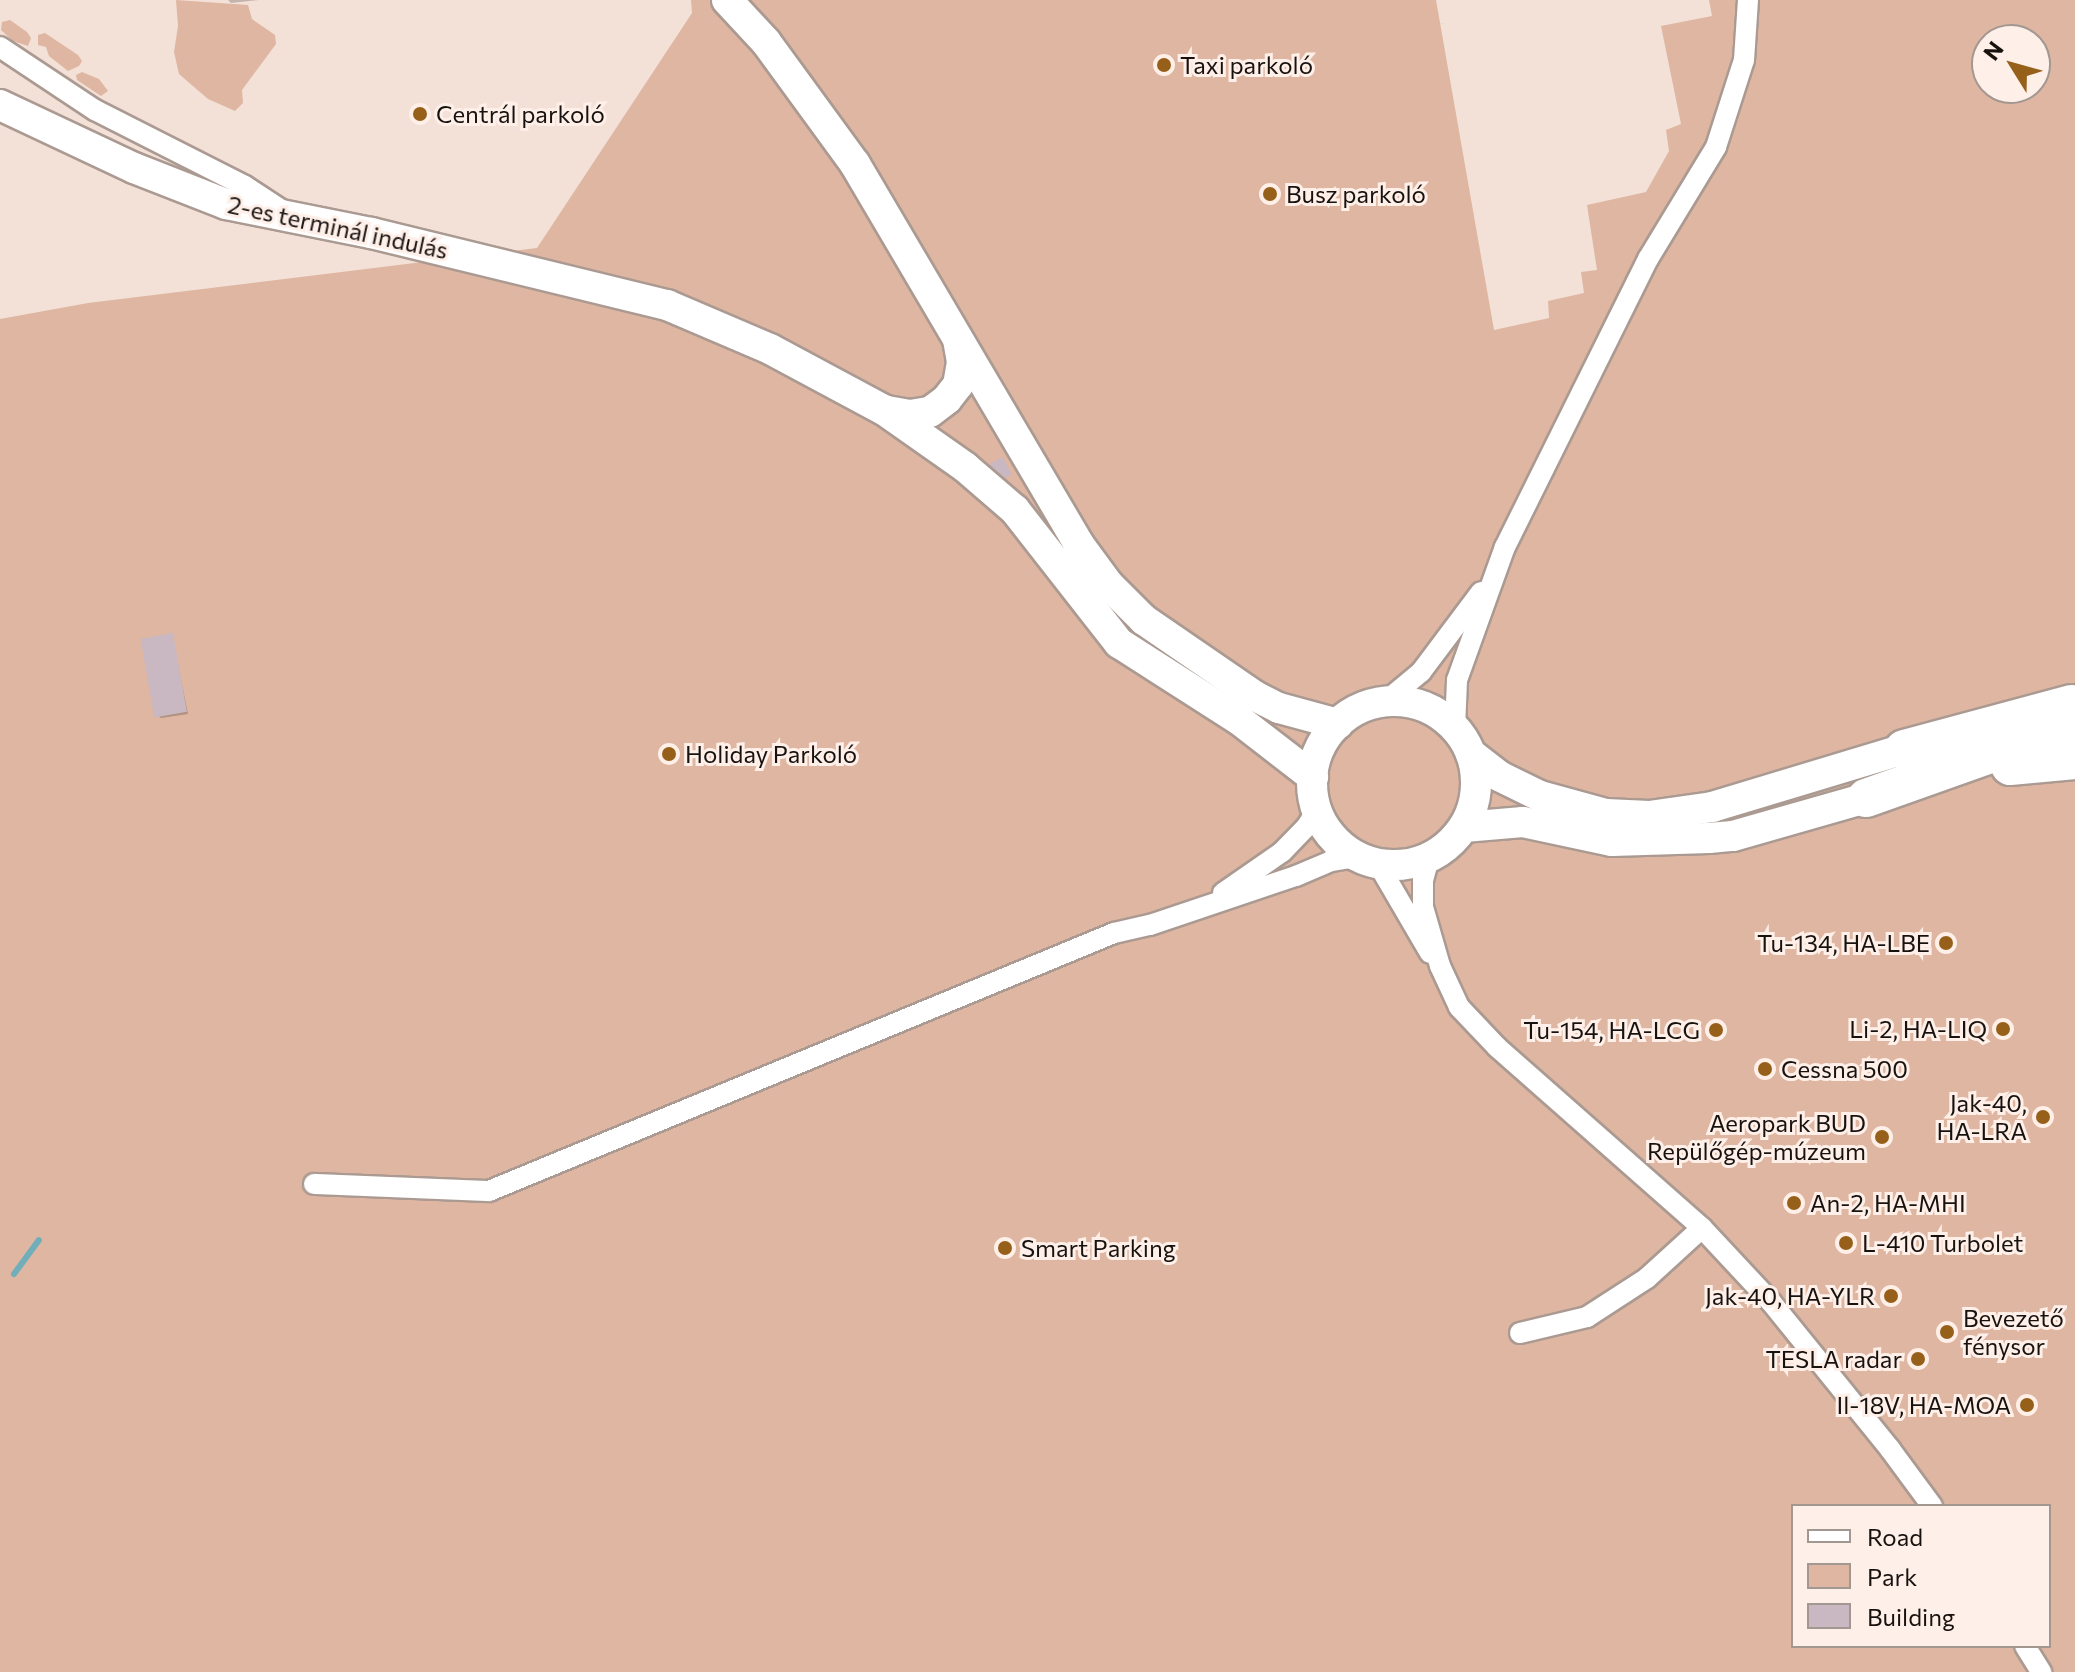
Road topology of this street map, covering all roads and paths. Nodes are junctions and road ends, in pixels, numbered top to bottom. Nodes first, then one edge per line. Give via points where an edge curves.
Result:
1 (727, 0) edge
2 (1748, 0) edge
3 (0, 47) edge
4 (0, 105) edge
5 (292, 217) junction
6 (956, 331) junction
7 (884, 410) junction
8 (1495, 572) junction
9 (1385, 702) junction
10 (2075, 703) edge
11 (1338, 724) junction
12 (2075, 724) edge
13 (1455, 728) junction
14 (1904, 749) joint
15 (1471, 754) junction
16 (2075, 760) edge
17 (1313, 777) junction
18 (1866, 798) junction
19 (1317, 810) junction
20 (1464, 827) junction
21 (1429, 858) junction
22 (1368, 860) junction
23 (1206, 904) junction
24 (1440, 966) junction
25 (314, 1184) dead end
26 (1702, 1228) junction
27 (1520, 1333) dead end
28 (1931, 1504) edge
29 (2026, 1648) edge
30 (2041, 1672) edge

1 - 6 street via 816,107
2 - 8 street via 1744,60 1716,147 1648,259
3 - 5 street via 95,110 245,186
4 - 5 street, 2-es terminál indulás via 212,199
5 - 7 street, 2-es terminál indulás via 667,305 717,323
6 - 7 street via 962,362 958,385 947,399 930,412
6 - 11 street via 1078,543 1108,584 1144,620 1255,696
7 - 17 street, 2-es terminál indulás via 1015,510 1119,643 1238,719
8 - 9 street via 1449,640
8 - 13 street via 1457,680
9 - 11 street via 1359,709
9 - 13 street via 1415,704
10 - 14 highway
11 - 17 street via 1318,754
12 - 18 highway
13 - 15 street
14 - 15 street via 1712,807 1649,816 1606,814 1540,796 1499,776
15 - 20 street via 1476,791
16 - 18 highway via 2004,766
17 - 19 street
18 - 20 street via 1733,836 1695,839 1612,841 1523,822
19 - 22 street via 1332,837
19 - 23 street via 1282,852
20 - 21 street
21 - 22 street via 1404,865
21 - 24 street via 1423,907
22 - 23 street via 1331,861
22 - 24 street
23 - 25 street via 1114,933 489,1191
24 - 26 street via 1471,1023
26 - 27 street via 1647,1278 1587,1317
26 - 28 street via 1771,1302
29 - 30 street

